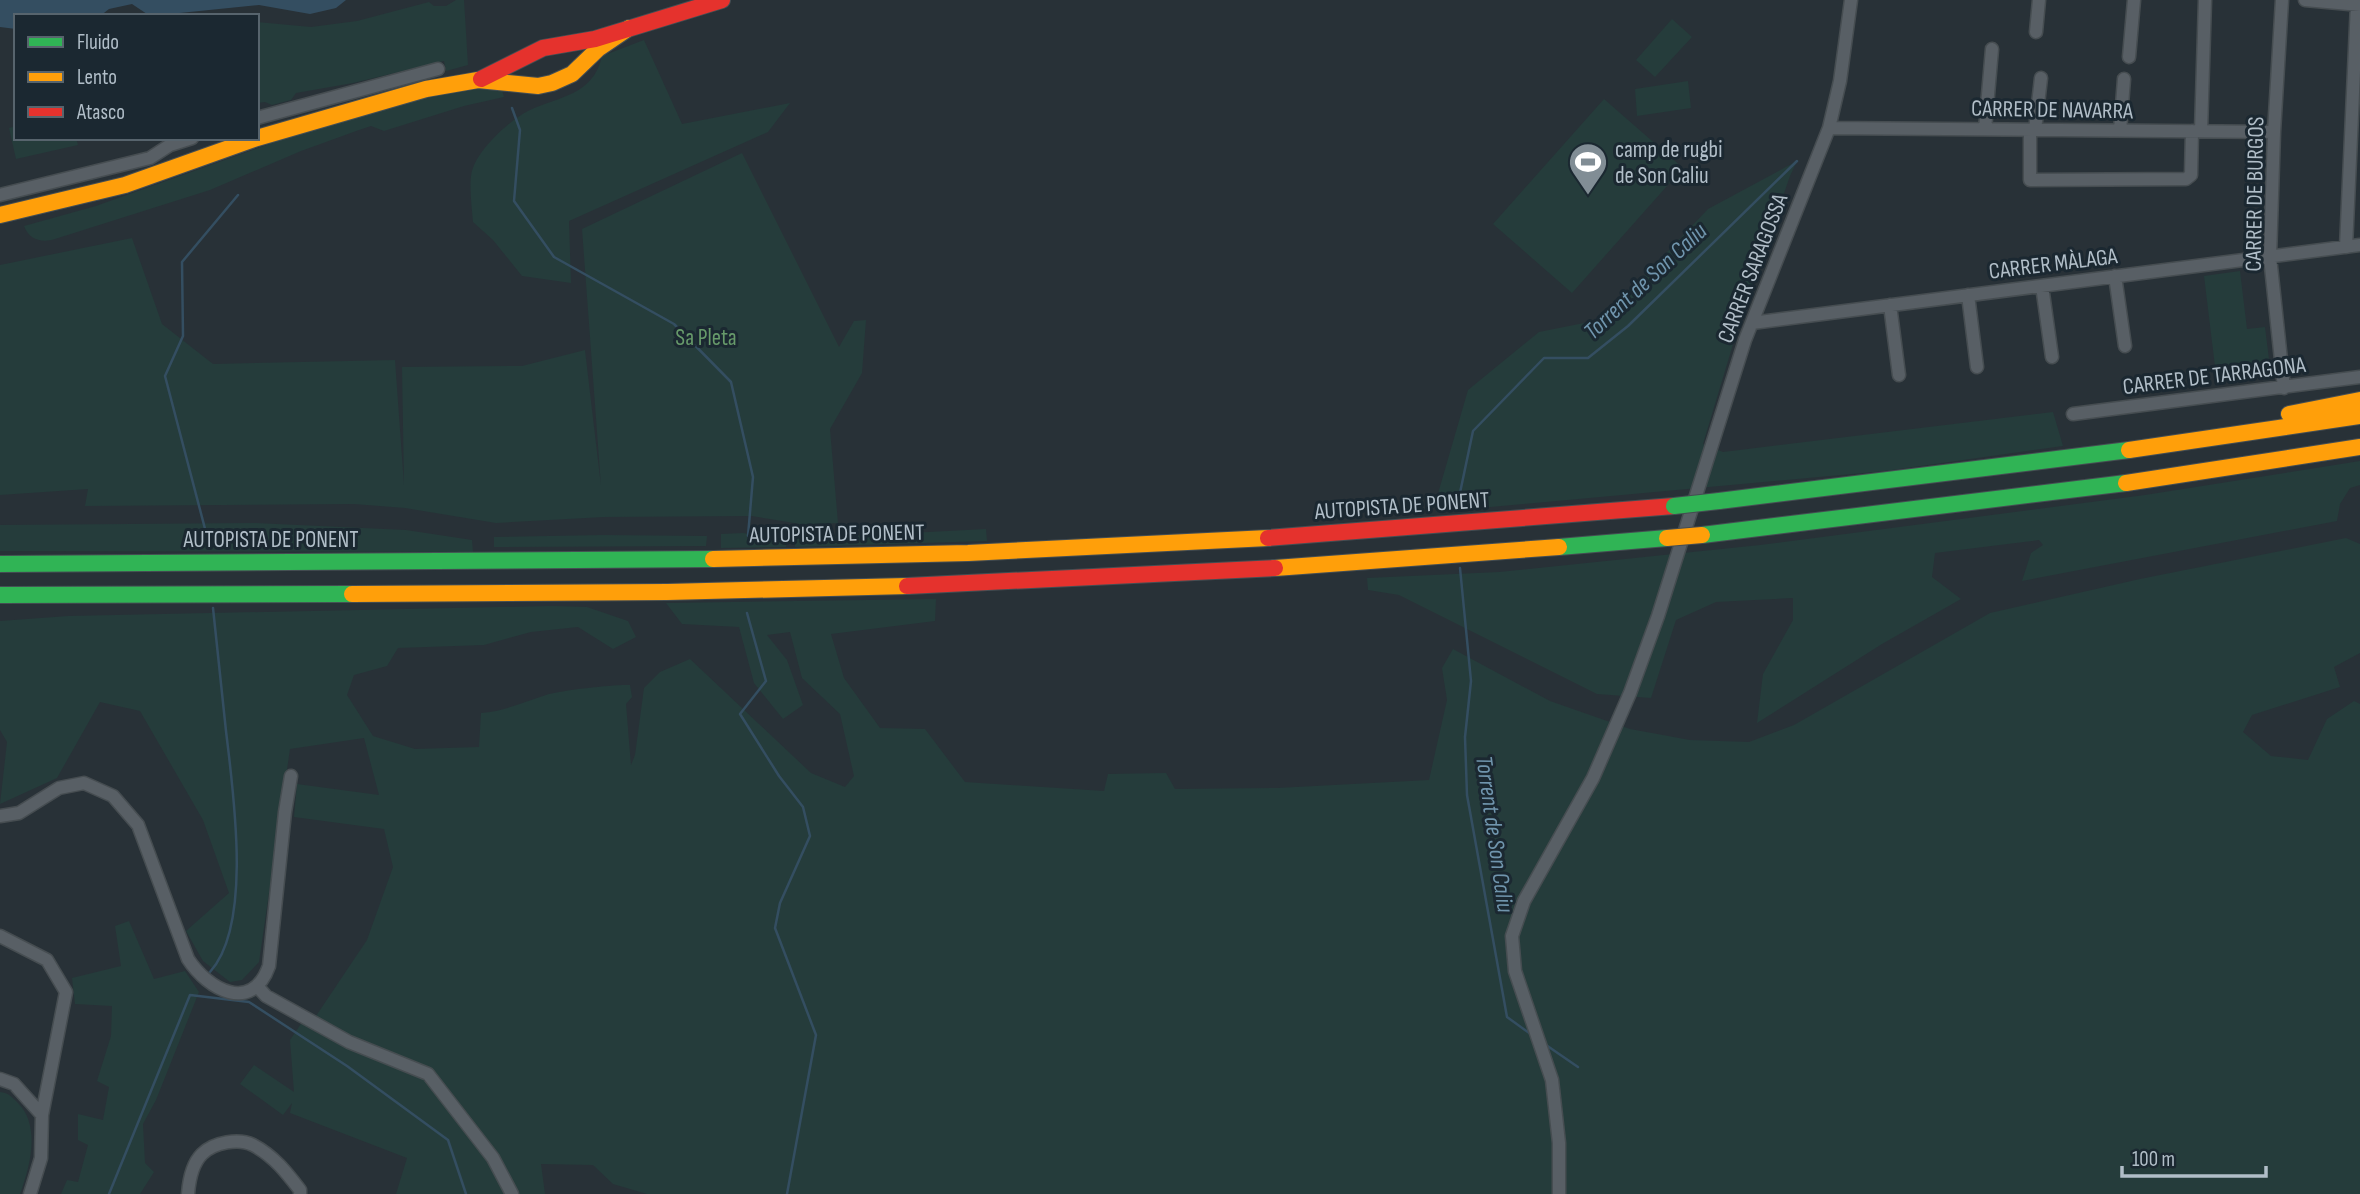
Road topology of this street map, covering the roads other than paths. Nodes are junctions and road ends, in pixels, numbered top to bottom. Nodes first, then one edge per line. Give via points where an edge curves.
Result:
1 (722, 0) edge
2 (1851, 0) edge
3 (2039, 0) edge
4 (2134, 0) edge
5 (2205, 0) edge
6 (2282, 0) edge
7 (2305, 0) edge
8 (2359, 4) edge
9 (629, 28) junction
10 (2036, 32) dead end
11 (543, 49) junction
12 (1992, 49) dead end
13 (2129, 57) dead end
14 (438, 69) dead end
15 (2041, 78) dead end
16 (2124, 79) dead end
17 (478, 80) junction
18 (551, 82) junction
19 (259, 117) edge
20 (1829, 128) junction
21 (1985, 129) junction
22 (2032, 130) junction
23 (2120, 131) junction
24 (2196, 131) junction
25 (2274, 132) junction
26 (259, 137) edge
27 (186, 140) edge
28 (251, 140) edge
29 (2356, 140) edge
30 (125, 185) junction
31 (0, 195) edge
32 (0, 215) edge
33 (0, 223) edge
34 (2360, 245) edge
35 (2346, 247) junction
36 (2270, 257) junction
37 (2115, 276) junction
38 (2042, 286) junction
39 (1968, 295) junction
40 (1890, 305) junction
41 (1752, 323) junction
42 (2125, 346) dead end
43 (2052, 357) dead end
44 (1977, 367) dead end
45 (1899, 375) dead end
46 (2360, 377) edge
47 (2284, 388) junction
48 (2360, 400) edge
49 (2073, 414) dead end
50 (2360, 416) edge
51 (2360, 447) edge
52 (2036, 463) junction
53 (1674, 543) junction
54 (0, 564) edge
55 (0, 595) edge
56 (87, 595) junction
57 (0, 606) edge
58 (291, 776) dead end
59 (0, 816) edge
60 (0, 936) edge
61 (257, 986) junction
62 (0, 1079) edge
63 (42, 1115) junction
64 (30, 1194) edge
65 (188, 1194) edge
66 (300, 1194) edge
67 (512, 1194) edge
68 (1559, 1194) edge

1 - 9 main road
2 - 20 street, CARRER SARAGOSSA
3 - 10 street
4 - 13 street
5 - 24 street
6 - 25 street, CARRER DE BURGOS
7 - 8 street
8 - 29 street
9 - 11 main road
9 - 18 main road via 572,74
11 - 17 main road
11 - 18 main road via 531,62 531,69
11 - 18 main road via 560,51 567,61 566,72
12 - 21 street
14 - 19 street
15 - 22 street
16 - 23 street
17 - 18 main road via 538,86
17 - 26 main road via 426,89
20 - 21 street, CARRER DE NAVARRA
20 - 41 street, CARRER SARAGOSSA
21 - 22 street, CARRER DE NAVARRA
22 - 23 street, CARRER DE NAVARRA
22 - 24 street via 2030,180 2186,179 2191,175
23 - 24 street, CARRER DE NAVARRA
24 - 25 street, CARRER DE NAVARRA
25 - 36 street, CARRER DE BURGOS
27 - 31 street via 150,158
28 - 30 main road
29 - 35 street
30 - 32 main road
30 - 33 main road via 63,208
34 - 35 street, CARRER MÀLAGA
35 - 36 street, CARRER MÀLAGA
36 - 37 street, CARRER MÀLAGA
36 - 47 street, CARRER DE BURGOS
37 - 38 street, CARRER MÀLAGA
37 - 42 street
38 - 39 street, CARRER MÀLAGA
38 - 43 street
39 - 40 street, CARRER MÀLAGA
39 - 44 street
40 - 41 street, CARRER MÀLAGA
40 - 45 street
41 - 53 street, CARRER SARAGOSSA
46 - 47 street, CARRER DE TARRAGONA
47 - 49 street, CARRER DE TARRAGONA
48 - 52 main road via 2227,428 2098,447
50 - 52 main road
51 - 53 main road, bridge via 2111,485 1702,535
52 - 54 main road, AUTOPISTA DE PONENT, bridge via 1674,506 1238,539 893,555
53 - 56 main road via 932,585
53 - 68 street, CARRER SARAGOSSA via 1630,693 1593,778 1524,901 1512,936 1515,971 1552,1080
55 - 56 main road
56 - 57 main road via 60,604
58 - 61 street via 269,966
59 - 61 street via 19,813 59,788 84,783 113,796 138,825 198,974 220,989 234,992
60 - 63 street via 47,960 66,992
61 - 67 street via 265,996 349,1042 428,1074 492,1158
62 - 63 street via 14,1084
63 - 64 street via 41,1158
65 - 66 street via 193,1168 203,1153 238,1141 252,1144 279,1163

